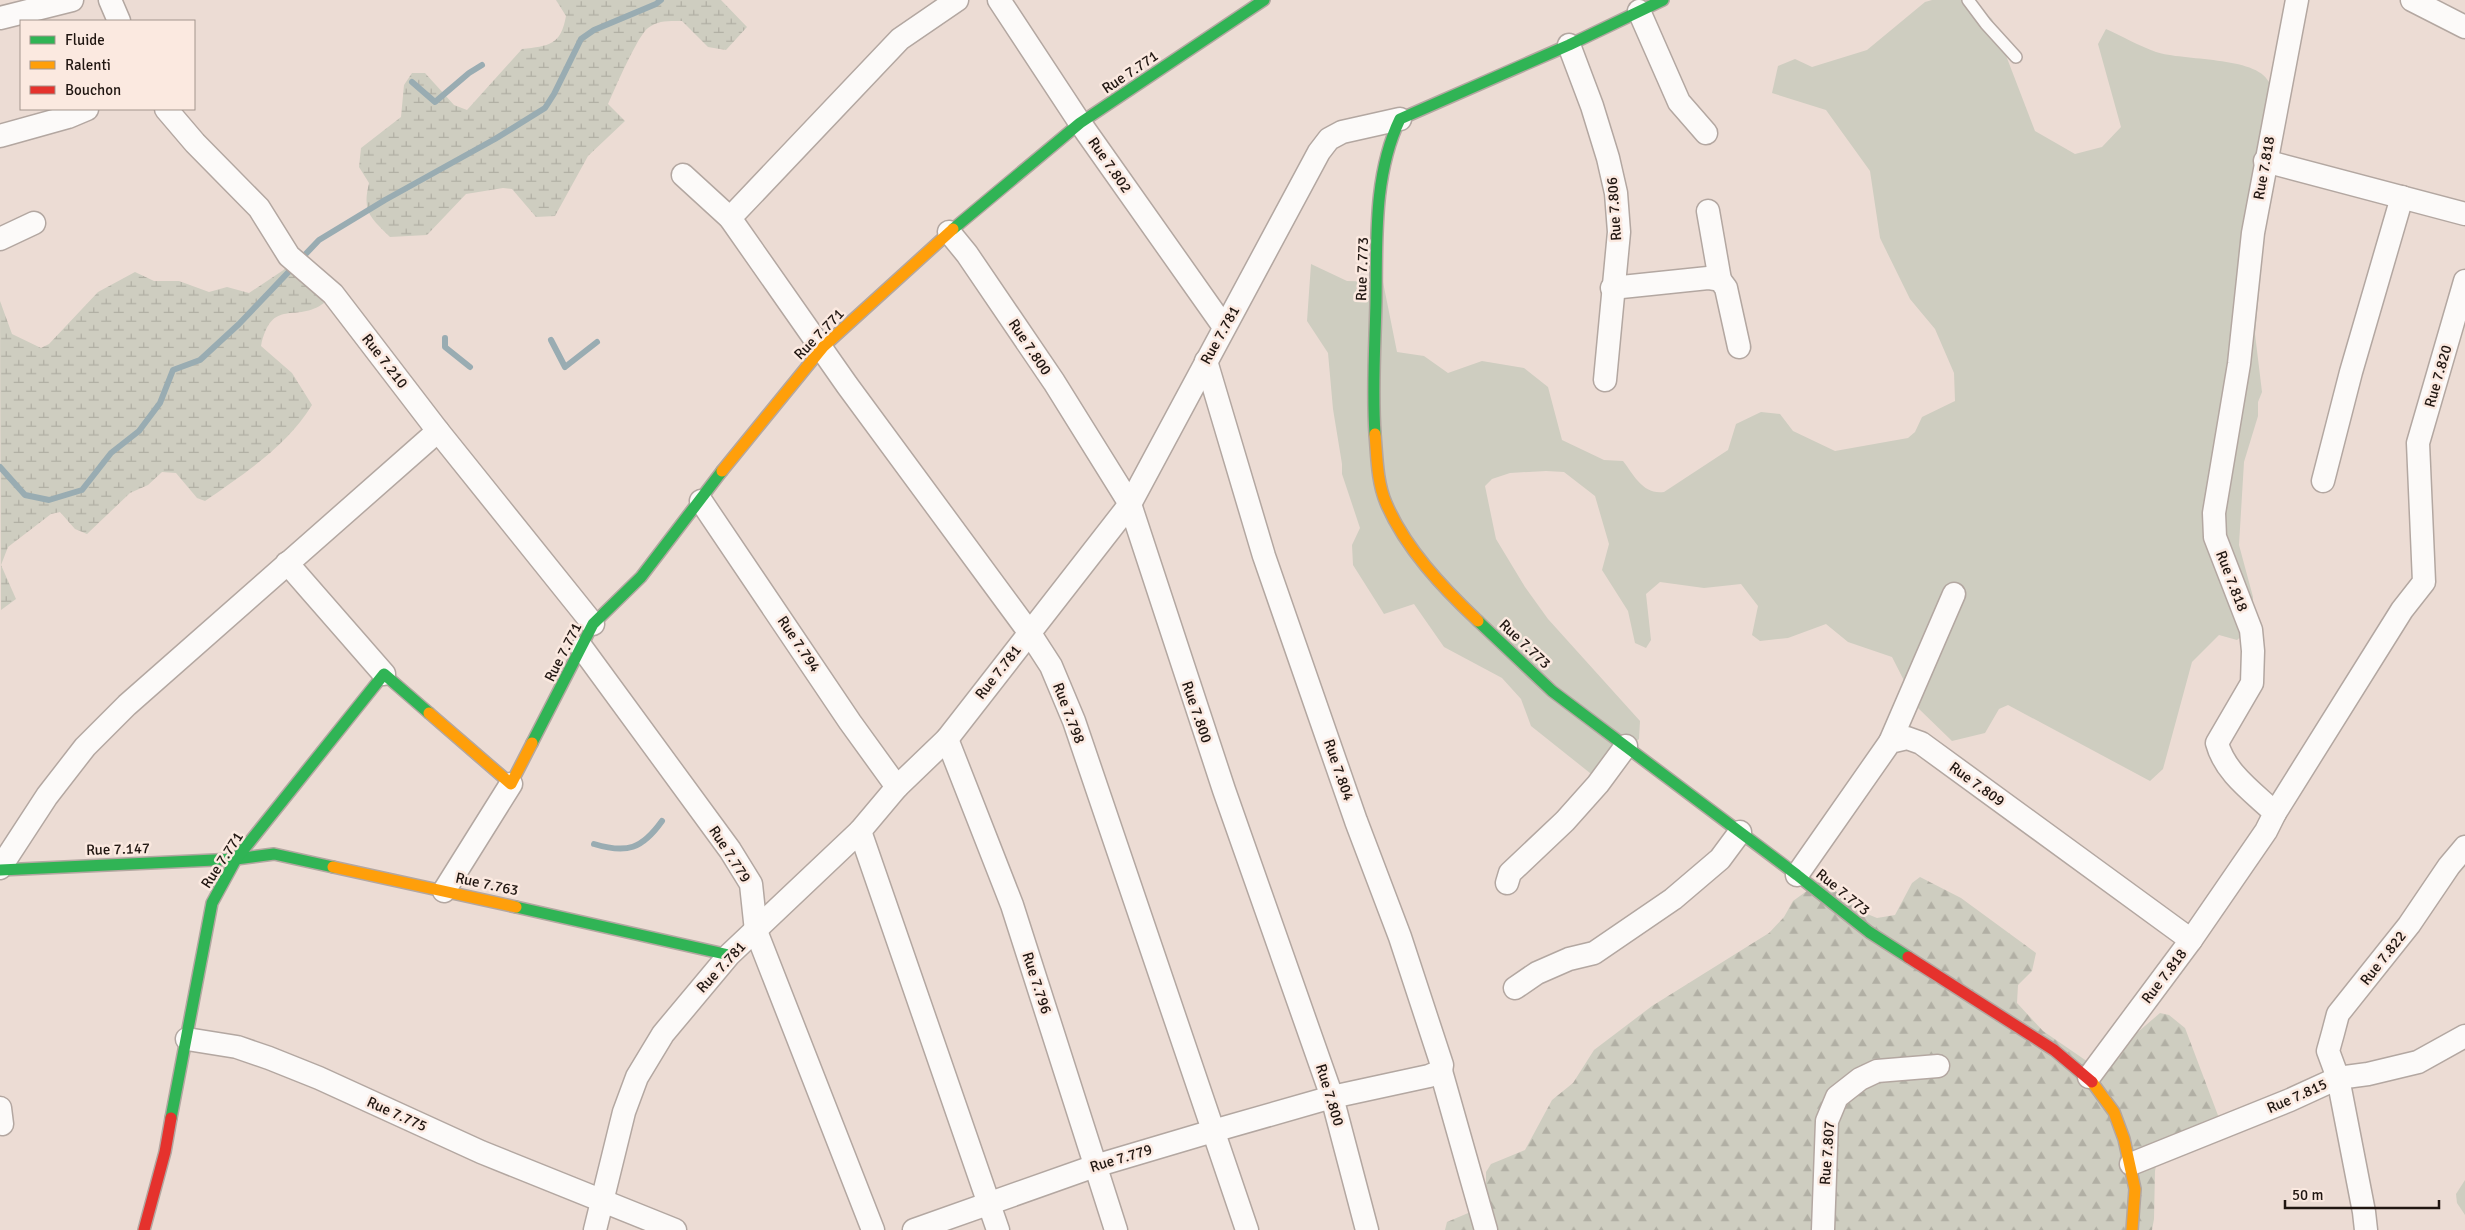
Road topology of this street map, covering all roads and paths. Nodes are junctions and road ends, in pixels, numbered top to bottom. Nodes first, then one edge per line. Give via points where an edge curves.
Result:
1 (72, 0) edge
2 (110, 0) edge
3 (957, 0) edge
4 (999, 0) edge
5 (1264, 0) edge
6 (1663, 0) edge
7 (1968, 0) edge
8 (2296, 0) edge
9 (2412, 0) edge
10 (1639, 11) junction
11 (0, 18) edge
12 (119, 20) edge
13 (2465, 27) edge
14 (1569, 45) junction
15 (2016, 57) dead end
16 (85, 110) edge
17 (167, 110) edge
18 (1400, 119) junction
19 (1080, 123) junction
20 (1706, 133) dead end
21 (0, 136) edge
22 (2265, 161) junction
23 (682, 175) dead end
24 (2402, 198) junction
25 (1708, 211) dead end
26 (2465, 214) edge
27 (730, 218) junction
28 (34, 223) dead end
29 (949, 232) junction
30 (0, 239) edge
31 (1720, 280) junction
32 (2465, 281) edge
33 (1612, 288) junction
34 (1224, 327) junction
35 (1738, 346) dead end
36 (823, 348) junction
37 (1206, 361) junction
38 (1605, 380) dead end
39 (438, 431) junction
40 (2322, 481) dead end
41 (701, 501) junction
42 (1130, 504) junction
43 (287, 563) junction
44 (1954, 594) dead end
45 (593, 624) junction
46 (1030, 632) junction
47 (582, 648) junction
48 (384, 674) junction
49 (947, 739) junction
50 (1890, 742) junction
51 (1626, 746) junction
52 (511, 784) junction
53 (897, 787) junction
54 (2275, 813) junction
55 (860, 831) junction
56 (1740, 832) junction
57 (2465, 847) edge
58 (236, 859) junction
59 (0, 869) edge
60 (1797, 875) junction
61 (1507, 883) dead end
62 (444, 890) junction
63 (756, 931) junction
64 (2191, 940) junction
65 (730, 956) junction
66 (1515, 988) dead end
67 (2465, 1036) edge
68 (187, 1038) junction
69 (1938, 1066) dead end
70 (1441, 1071) junction
71 (2089, 1077) junction
72 (2338, 1078) junction
73 (1332, 1097) junction
74 (1213, 1131) junction
75 (2131, 1164) junction
76 (1095, 1166) junction
77 (604, 1200) junction
78 (989, 1204) junction
79 (144, 1230) edge
80 (595, 1230) edge
81 (675, 1230) edge
82 (873, 1230) edge
83 (914, 1230) edge
84 (998, 1230) edge
85 (1116, 1230) edge
86 (1247, 1230) edge
87 (1367, 1230) edge
88 (1486, 1230) edge
89 (1823, 1230) edge
90 (2132, 1230) edge
91 (2366, 1230) edge

1 - 11 street
2 - 12 street
3 - 27 street via 900,39
4 - 19 street, Rue 7.802
5 - 19 street, Rue 7.771
6 - 10 street
7 - 15 lane
8 - 22 street, Rue 7.818
9 - 13 street
10 - 14 street
10 - 20 street via 1679,102
14 - 18 street
14 - 33 street, Rue 7.806 via 1592,106 1616,193 1618,232
16 - 21 street
17 - 39 street, Rue 7.210 via 259,208 289,256 333,294
18 - 34 street, Rue 7.781 via 1342,132 1329,139
18 - 51 street, Rue 7.773 via 1385,159 1378,220 1373,403 1378,472 1386,502 1401,532 1461,605 1552,691
19 - 29 street, Rue 7.771
19 - 34 street, Rue 7.802
22 - 24 street
22 - 54 street, Rue 7.818 via 2253,233 2239,364 2214,513 2215,537 2251,630 2252,683 2217,743 2220,756 2232,772
23 - 27 street, Rue 7.798
24 - 26 street
24 - 40 street via 2350,372
25 - 31 street
27 - 36 street, Rue 7.798
28 - 30 street
29 - 36 street, Rue 7.771
29 - 42 street, Rue 7.800 via 1054,382
31 - 33 street via 1708,278
31 - 35 street via 1726,288
32 - 54 street, Rue 7.820 via 2418,443 2424,582 2397,618
33 - 38 street, Rue 7.806
34 - 37 street, Rue 7.781
36 - 41 street, Rue 7.771
36 - 46 street, Rue 7.798
37 - 42 street, Rue 7.781
37 - 70 street, Rue 7.804 via 1264,556 1400,937 1442,1065
39 - 43 street
39 - 45 street, Rue 7.210
41 - 45 street, Rue 7.771 via 641,576
41 - 53 street, Rue 7.794
42 - 46 street, Rue 7.781
42 - 73 street, Rue 7.800 via 1224,790
43 - 48 street
43 - 59 street via 127,705 85,747 47,796
44 - 50 street
45 - 47 street, Rue 7.771
46 - 49 street, Rue 7.781
46 - 74 street, Rue 7.798 via 1051,666 1074,721
47 - 52 street, Rue 7.771
47 - 63 street, Rue 7.779 via 730,850 751,884
48 - 52 street
48 - 58 street, Rue 7.771
49 - 53 street, Rue 7.781
49 - 76 street, Rue 7.796 via 1012,905
50 - 60 street
50 - 64 street, Rue 7.809 via 1907,738 1921,743
51 - 56 street, Rue 7.773
51 - 61 street via 1565,821 1510,873
52 - 62 street
53 - 55 street, Rue 7.781
54 - 64 street, Rue 7.818
55 - 63 street, Rue 7.781
55 - 78 street
56 - 60 street, Rue 7.773
56 - 66 street via 1720,859 1673,899 1594,953 1569,959 1537,973
57 - 72 street, Rue 7.822 via 2409,925 2338,1014 2328,1051
58 - 59 street, Rue 7.147
58 - 62 street, Rue 7.763 via 274,854
58 - 68 street, Rue 7.771 via 212,903
60 - 71 street, Rue 7.773 via 1868,932 2054,1050
62 - 65 street, Rue 7.763 via 646,934
63 - 65 street, Rue 7.781
63 - 82 street, Rue 7.779
64 - 71 street, Rue 7.818
65 - 77 street, Rue 7.781 via 663,1034 637,1077 624,1112
67 - 72 street, Rue 7.815 via 2418,1062
68 - 77 street, Rue 7.775 via 237,1047 268,1058 481,1152
68 - 79 street, Rue 7.771 via 165,1152
69 - 89 street, Rue 7.807 via 1877,1071 1860,1079 1837,1097 1827,1121
70 - 73 street
70 - 88 street, Rue 7.804
71 - 75 street, Rue 7.773 via 2114,1112
72 - 75 street, Rue 7.815
72 - 91 street, Rue 7.822
73 - 74 street, Rue 7.779
73 - 87 street, Rue 7.800
74 - 76 street, Rue 7.779
74 - 86 street, Rue 7.798
75 - 90 street, Rue 7.773 via 2135,1189
76 - 78 street, Rue 7.779
76 - 85 street, Rue 7.796
77 - 80 street, Rue 7.781
77 - 81 street, Rue 7.775
78 - 83 street, Rue 7.779
78 - 84 street

